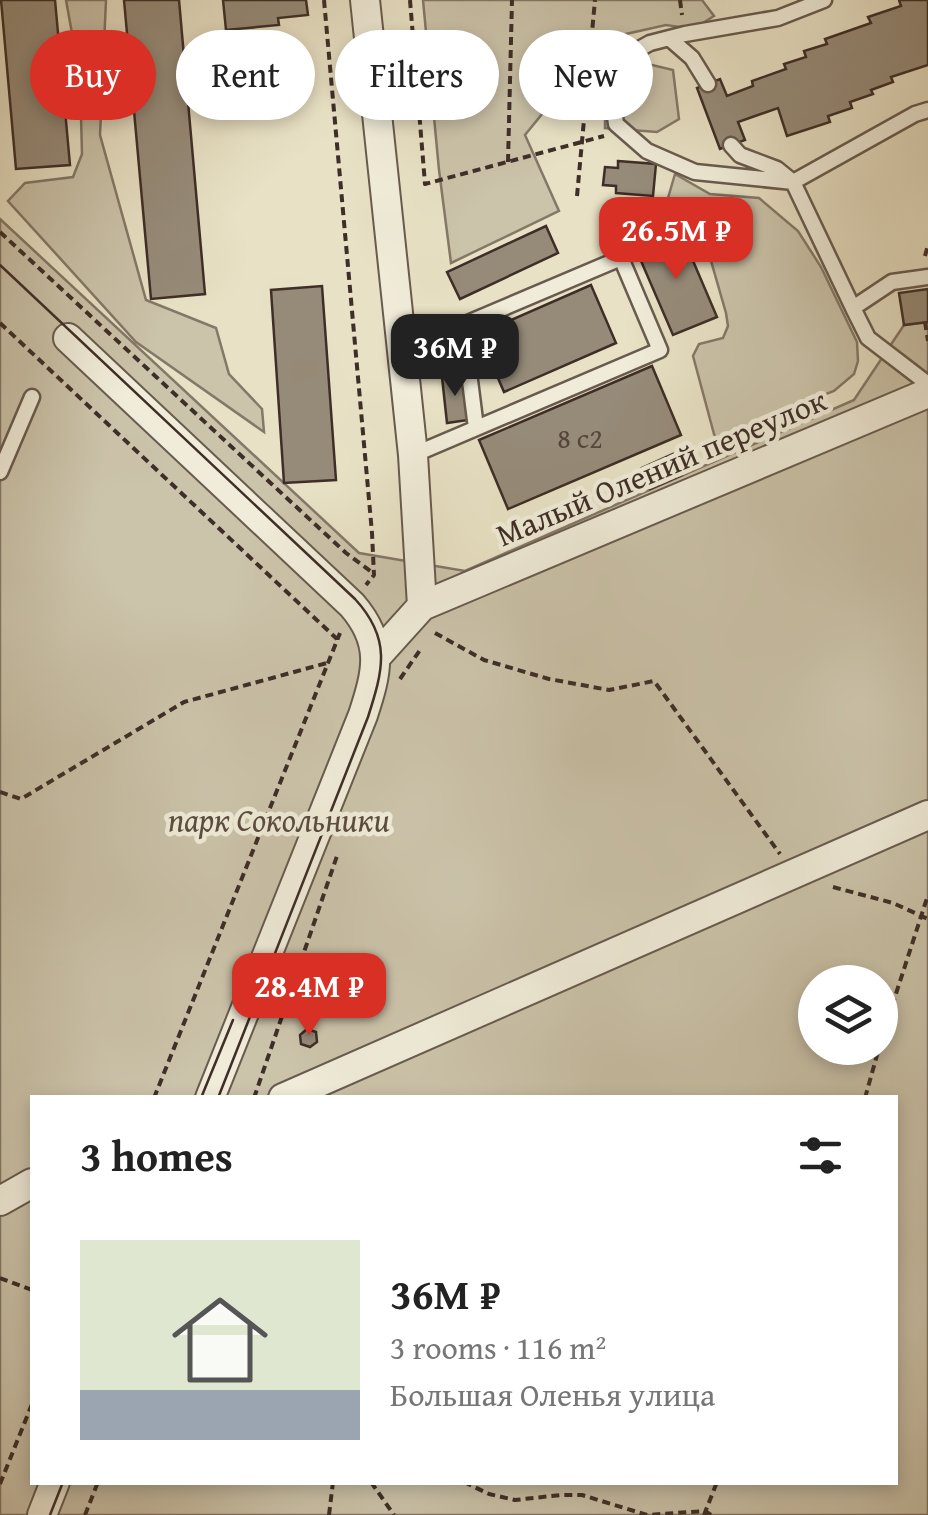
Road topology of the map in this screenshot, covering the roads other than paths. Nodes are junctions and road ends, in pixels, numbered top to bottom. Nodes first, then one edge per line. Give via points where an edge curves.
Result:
1 (365, 0) edge
2 (824, 0) edge
3 (669, 38) junction
4 (708, 84) dead end
5 (928, 110) edge
6 (731, 145) dead end
7 (792, 182) junction
8 (928, 277) edge
9 (853, 308) junction
10 (68, 338) dead end
11 (928, 384) edge
12 (928, 393) edge
13 (32, 397) dead end
14 (476, 428) junction
15 (413, 455) junction
16 (0, 472) edge
17 (427, 619) junction
18 (376, 656) junction
19 (928, 816) edge
20 (211, 1095) edge
21 (290, 1095) edge
22 (30, 1184) edge
23 (0, 1200) edge
24 (54, 1485) edge
25 (42, 1515) edge

1 - 15 street
2 - 3 lane via 778,18
3 - 4 lane
3 - 7 lane via 622,59 612,93 616,124 646,152 696,172
5 - 7 lane
6 - 7 lane
7 - 9 lane
8 - 9 lane via 892,282
9 - 11 lane via 868,338
10 - 18 street via 352,605 368,625
12 - 17 street, Малый Олений переулок
13 - 16 lane
14 - 14 lane via 660,350 621,258 464,325
14 - 15 lane
15 - 17 street
17 - 18 street
18 - 20 street via 363,716
19 - 21 street
22 - 23 street
24 - 25 street

